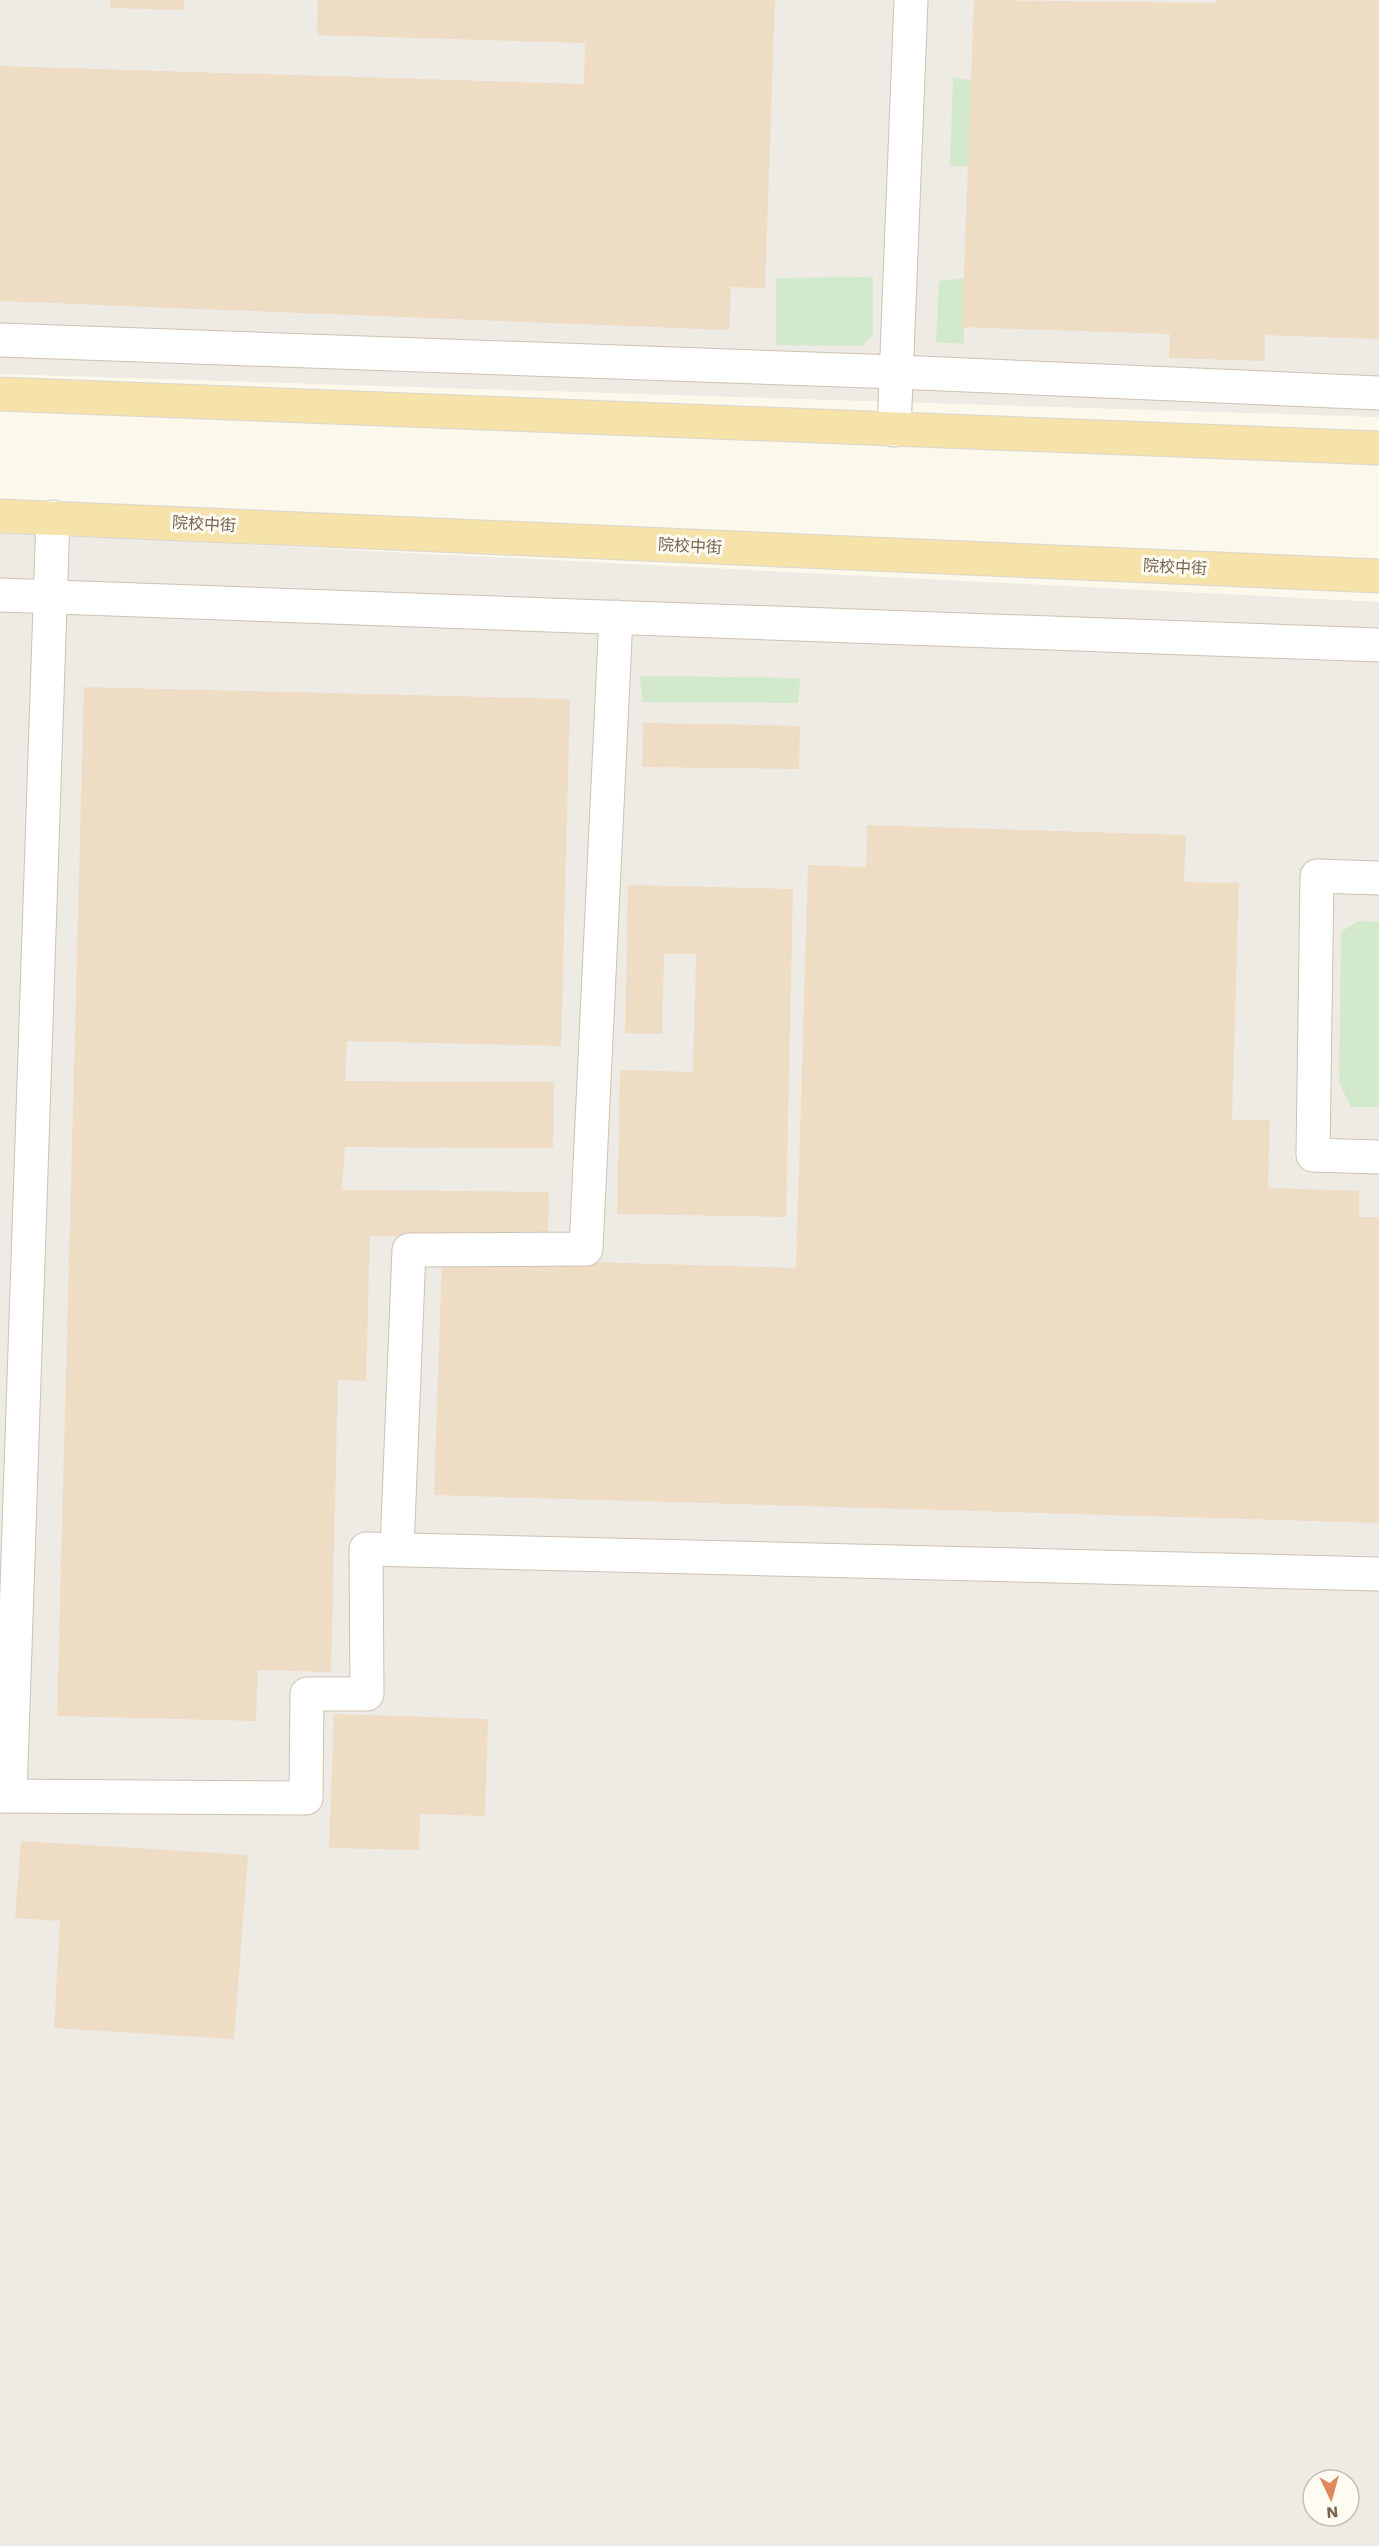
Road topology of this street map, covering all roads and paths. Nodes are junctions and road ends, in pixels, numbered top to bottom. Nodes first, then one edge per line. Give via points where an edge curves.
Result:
1 (911, 0) edge
2 (0, 339) edge
3 (897, 372) junction
4 (1379, 393) edge
5 (0, 394) edge
6 (894, 430) junction
7 (1379, 448) edge
8 (0, 516) edge
9 (53, 517) junction
10 (1379, 576) edge
11 (0, 595) edge
12 (51, 596) junction
13 (616, 617) junction
14 (1379, 645) edge
15 (1379, 878) edge
16 (1379, 1157) edge
17 (398, 1549) junction
18 (1379, 1574) edge
19 (5, 1796) edge

1 - 3 lane
2 - 3 lane
3 - 4 lane
3 - 6 lane
5 - 6 main road
6 - 7 main road
8 - 9 main road, 院校中街
9 - 10 main road, 院校中街
9 - 12 lane
11 - 12 lane
12 - 13 lane
12 - 19 lane
13 - 14 lane
13 - 17 lane via 586,1249 409,1250
15 - 16 lane via 1317,876 1313,1155
17 - 18 lane
17 - 19 lane via 366,1549 367,1694 307,1694 306,1798

